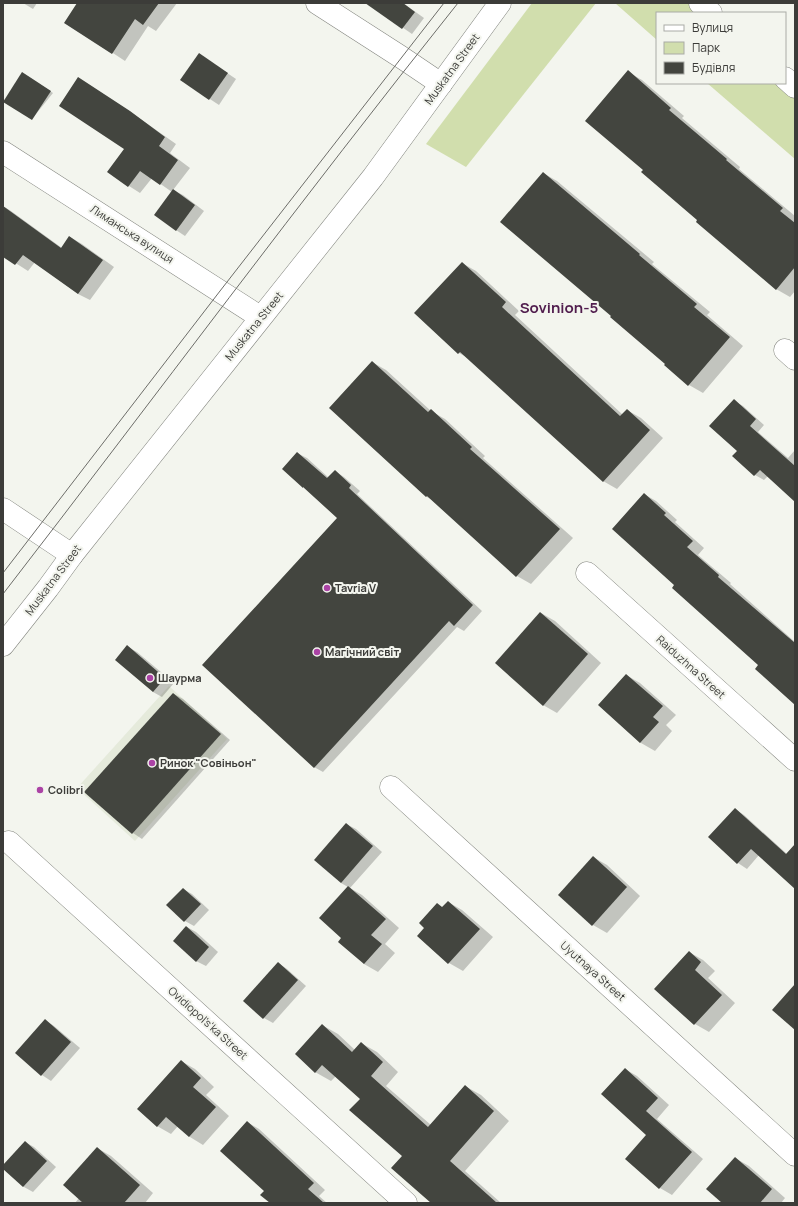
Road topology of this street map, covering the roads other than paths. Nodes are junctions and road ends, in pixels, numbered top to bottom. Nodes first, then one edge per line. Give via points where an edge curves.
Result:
1 (317, 3) edge
2 (500, 3) edge
3 (700, 3) edge
4 (710, 12) edge
5 (786, 79) edge
6 (441, 84) junction
7 (795, 87) edge
8 (3, 152) edge
9 (260, 317) junction
10 (3, 509) edge
11 (72, 555) junction
12 (587, 573) dead end
13 (3, 645) edge
14 (795, 760) edge
15 (391, 787) dead end
16 (9, 842) dead end
17 (795, 1155) edge
18 (406, 1203) edge

1 - 6 street
2 - 6 street, Muskatna Street
3 - 4 street
5 - 7 street
6 - 9 street, Muskatna Street via 373,177
8 - 9 street, Лиманська вулиця
9 - 11 street, Muskatna Street
10 - 11 street
11 - 13 street, Muskatna Street
12 - 14 street, Raiduzhna Street
15 - 17 street, Uyutnaya Street
16 - 18 street, Ovidiopol's'ka Street

